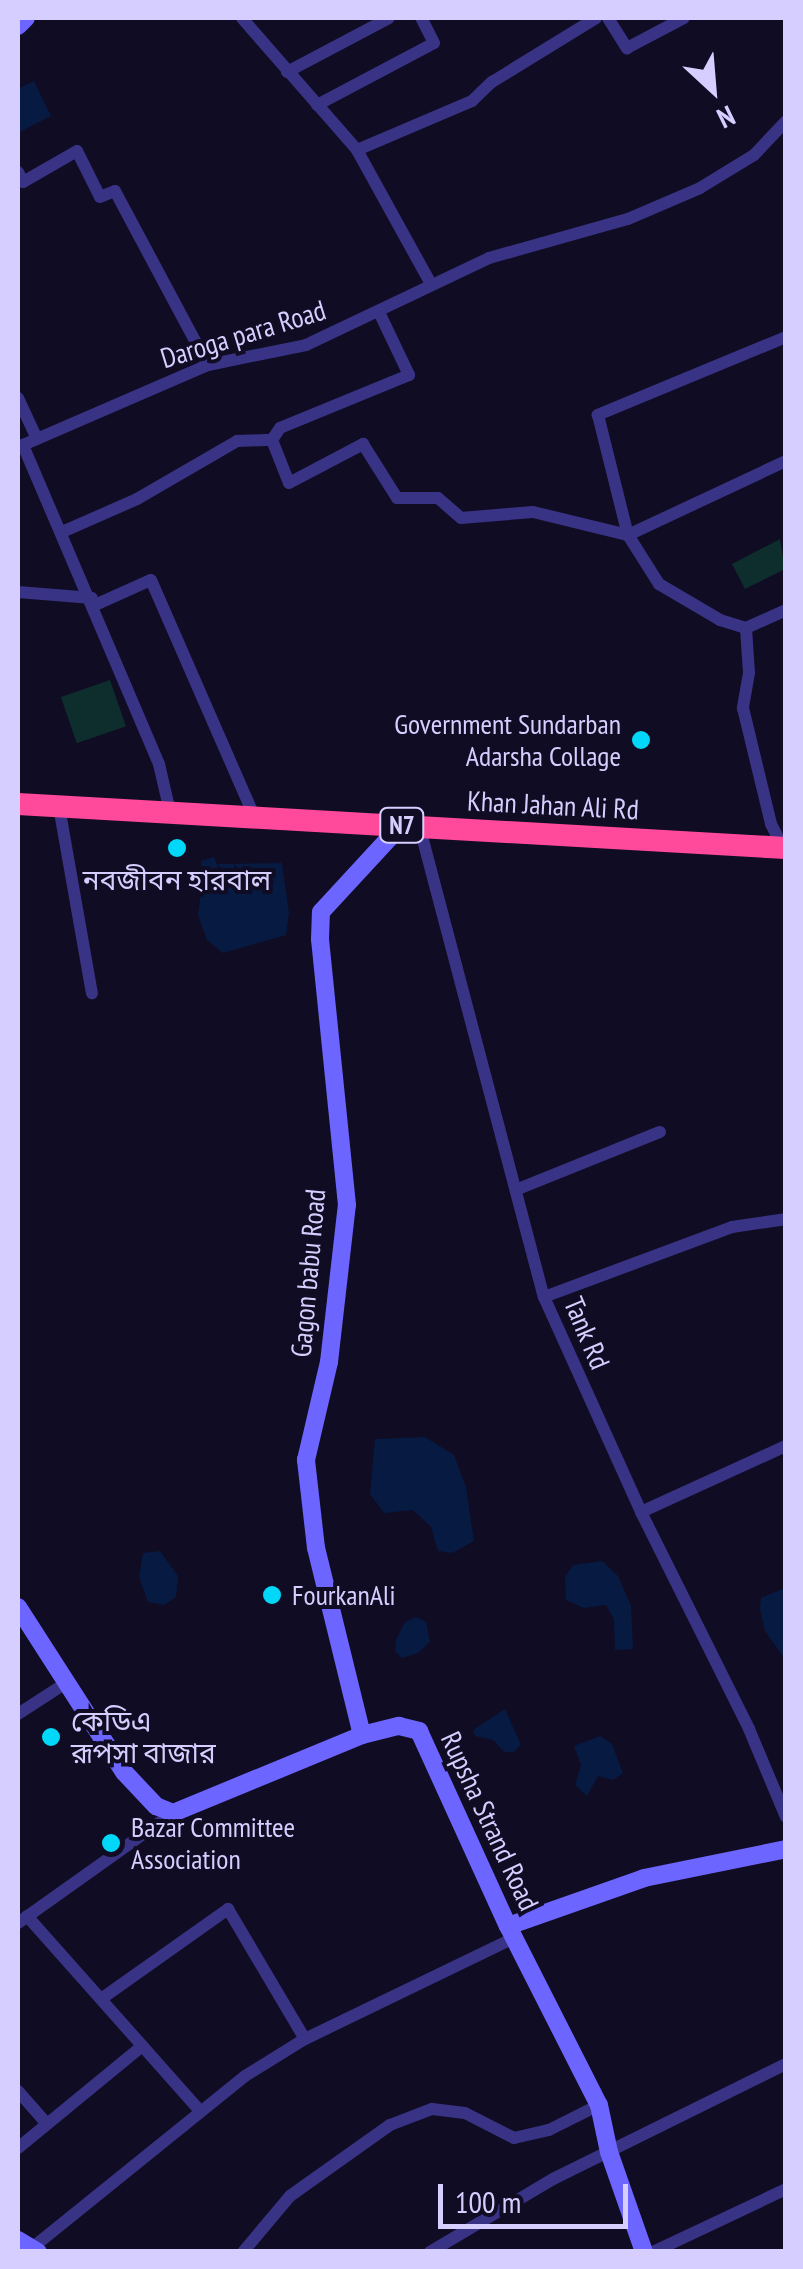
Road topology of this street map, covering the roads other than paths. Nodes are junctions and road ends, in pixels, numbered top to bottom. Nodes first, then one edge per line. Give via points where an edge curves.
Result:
1 (26, 18) edge
2 (242, 18) edge
3 (388, 18) edge
4 (421, 18) edge
5 (596, 18) edge
6 (608, 18) edge
7 (684, 18) edge
8 (18, 26) edge
9 (288, 72) junction
10 (317, 105) junction
11 (786, 121) edge
12 (357, 150) junction
13 (18, 172) edge
14 (431, 284) junction
15 (379, 312) junction
16 (786, 337) edge
17 (208, 365) junction
18 (18, 398) edge
19 (37, 439) junction
20 (272, 440) junction
21 (786, 461) edge
22 (62, 532) junction
23 (628, 535) junction
24 (18, 592) edge
25 (93, 602) junction
26 (786, 610) edge
27 (746, 628) junction
28 (18, 804) edge
29 (18, 816) edge
30 (254, 816) junction
31 (61, 818) junction
32 (172, 818) junction
33 (392, 836) junction
34 (423, 840) junction
35 (785, 851) edge
36 (92, 993) dead end
37 (660, 1132) dead end
38 (518, 1189) junction
39 (786, 1219) edge
40 (544, 1297) junction
41 (786, 1446) edge
42 (641, 1512) junction
43 (18, 1606) edge
44 (66, 1683) junction
45 (18, 1714) edge
46 (362, 1735) junction
47 (173, 1813) junction
48 (786, 1817) edge
49 (786, 1849) edge
50 (22, 1919) edge
51 (512, 1932) junction
52 (101, 2000) junction
53 (305, 2039) junction
54 (142, 2046) junction
55 (786, 2064) edge
56 (18, 2091) edge
57 (600, 2106) junction
58 (200, 2110) junction
59 (47, 2124) junction
60 (18, 2148) edge
61 (609, 2152) junction
62 (786, 2189) edge
63 (29, 2247) edge
64 (243, 2252) edge
65 (430, 2252) edge
66 (644, 2252) edge
67 (653, 2252) edge

1 - 8 street
2 - 9 street
3 - 9 street
4 - 10 street via 434,43
5 - 12 street via 472,101
6 - 7 street via 627,48
9 - 10 street
10 - 12 street
11 - 14 street, Daroga para Road via 754,155 700,188
12 - 14 street
13 - 17 street via 23,182 77,151 100,198 114,191
14 - 15 street, Daroga para Road
15 - 17 street, Daroga para Road via 306,345
15 - 20 street via 409,375 280,428
16 - 23 street via 598,415
17 - 19 street, Daroga para Road
18 - 19 street
19 - 22 street via 23,445
20 - 22 street via 237,441 137,499
20 - 23 street via 288,483 363,444 397,498 438,498 461,518 532,512
21 - 23 street
22 - 25 street
23 - 27 street via 658,584
24 - 25 street
25 - 30 street via 151,580
25 - 32 street via 159,764
26 - 27 street
27 - 35 street via 743,708 770,824
28 - 32 highway, Khan Jahan Ali Rd / N7
29 - 31 highway, Khan Jahan Ali Rd / N7
30 - 32 highway, Khan Jahan Ali Rd / N7
30 - 35 highway, Khan Jahan Ali Rd / N7
31 - 32 highway, Khan Jahan Ali Rd / N7
31 - 36 street
32 - 33 highway, Khan Jahan Ali Rd / N7
33 - 34 highway, Khan Jahan Ali Rd / N7
33 - 46 street, Gagon babu Road via 321,912 320,939 347,1204 329,1362 306,1460 316,1548
34 - 35 highway, Khan Jahan Ali Rd / N7
34 - 38 street, Tank Rd
37 - 38 street
38 - 40 street, Tank Rd
39 - 40 street via 732,1226
40 - 42 street, Tank Rd
41 - 42 street
42 - 48 street, Tank Rd
43 - 44 street
44 - 45 street
44 - 47 street via 124,1772 156,1806
46 - 47 street, Rupsha Strand Road
46 - 51 street, Rupsha Strand Road via 399,1726 418,1731
47 - 50 street
49 - 51 street via 644,1878
50 - 52 street
51 - 53 street
51 - 57 street, Rupsha Strand Road
52 - 53 street via 228,1909
52 - 54 street
53 - 58 street
54 - 58 street
54 - 59 street
55 - 61 street
56 - 59 street
57 - 61 street, Rupsha Strand Road
57 - 64 street via 514,2138 465,2113 432,2109 390,2125 290,2196
58 - 63 street
59 - 60 street
61 - 65 street
61 - 66 street, Rupsha Strand Road
62 - 67 street

